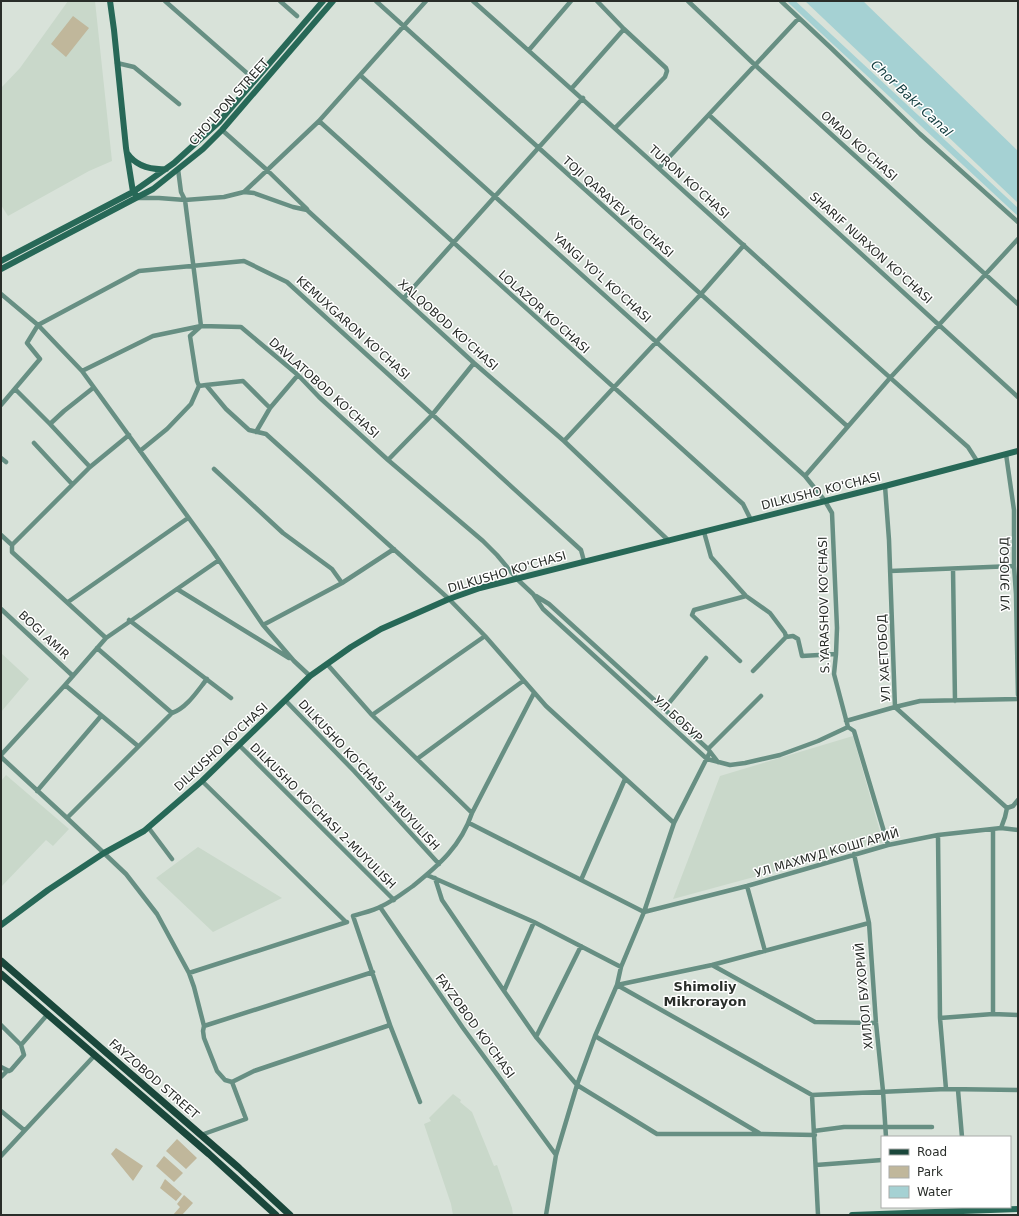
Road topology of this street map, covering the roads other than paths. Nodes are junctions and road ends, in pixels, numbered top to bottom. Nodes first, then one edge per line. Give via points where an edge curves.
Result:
1 (110, 1) edge
2 (165, 1) edge
3 (280, 1) edge
4 (323, 1) edge
5 (333, 1) edge
6 (376, 1) edge
7 (426, 1) edge
8 (473, 1) edge
9 (571, 1) edge
10 (598, 1) edge
11 (688, 1) edge
12 (781, 1) edge
13 (297, 16) dead end
14 (798, 19) junction
15 (403, 26) junction
16 (624, 29) junction
17 (529, 50) junction
18 (117, 63) junction
19 (755, 65) junction
20 (360, 75) junction
21 (256, 80) junction
22 (572, 88) junction
23 (583, 98) junction
24 (179, 104) dead end
25 (709, 115) junction
26 (319, 121) junction
27 (615, 128) junction
28 (222, 130) junction
29 (539, 149) junction
30 (126, 152) junction
31 (167, 168) junction
32 (659, 168) junction
33 (178, 169) junction
34 (267, 170) junction
35 (133, 192) junction
36 (244, 192) junction
37 (495, 196) junction
38 (138, 198) junction
39 (185, 200) junction
40 (307, 210) junction
41 (1018, 222) edge
42 (1018, 239) edge
43 (454, 244) junction
44 (744, 245) junction
45 (1, 261) edge
46 (192, 266) junction
47 (1, 269) edge
48 (986, 275) junction
49 (1, 294) edge
50 (701, 294) junction
51 (404, 298) junction
52 (1018, 304) edge
53 (38, 324) junction
54 (940, 325) junction
55 (200, 326) junction
56 (656, 341) junction
57 (474, 363) junction
58 (82, 371) junction
59 (298, 375) junction
60 (890, 378) junction
61 (206, 385) junction
62 (199, 386) junction
63 (93, 388) junction
64 (613, 388) junction
65 (15, 389) junction
66 (1018, 397) edge
67 (1, 404) edge
68 (270, 408) junction
69 (432, 414) junction
70 (50, 424) junction
71 (847, 426) junction
72 (256, 432) junction
73 (129, 435) junction
74 (564, 441) junction
75 (34, 443) dead end
76 (140, 451) junction
77 (1018, 451) edge
78 (1006, 454) junction
79 (1, 458) edge
80 (388, 460) junction
81 (977, 461) junction
82 (6, 462) dead end
83 (90, 467) junction
84 (214, 469) dead end
85 (805, 476) junction
86 (72, 484) junction
87 (885, 486) junction
88 (826, 501) junction
89 (1016, 509) edge
90 (188, 518) junction
91 (751, 520) junction
92 (704, 532) junction
93 (1, 535) edge
94 (669, 540) junction
95 (12, 545) junction
96 (394, 549) junction
97 (218, 560) junction
98 (584, 561) junction
99 (1014, 566) junction
100 (953, 569) junction
101 (890, 571) junction
102 (1016, 578) edge
103 (517, 580) junction
104 (342, 583) junction
105 (176, 589) junction
106 (533, 594) junction
107 (746, 596) junction
108 (449, 599) junction
109 (68, 602) junction
110 (1, 609) edge
111 (129, 620) junction
112 (263, 625) junction
113 (485, 636) junction
114 (786, 637) junction
115 (106, 638) junction
116 (97, 648) junction
117 (836, 654) junction
118 (706, 658) dead end
119 (294, 661) junction
120 (740, 661) dead end
121 (326, 664) junction
122 (1017, 665) edge
123 (753, 671) dead end
124 (72, 676) junction
125 (310, 676) junction
126 (207, 679) junction
127 (523, 681) junction
128 (65, 685) junction
129 (534, 693) junction
130 (1018, 695) edge
131 (761, 696) dead end
132 (231, 698) dead end
133 (1018, 699) edge
134 (285, 700) junction
135 (955, 701) junction
136 (895, 707) junction
137 (664, 709) junction
138 (172, 713) junction
139 (372, 715) junction
140 (101, 716) junction
141 (846, 721) junction
142 (848, 727) junction
143 (138, 746) junction
144 (239, 746) junction
145 (709, 751) junction
146 (1, 756) edge
147 (417, 759) junction
148 (707, 759) junction
149 (718, 762) junction
150 (625, 779) junction
151 (202, 781) junction
152 (37, 790) junction
153 (1018, 800) edge
154 (1007, 808) junction
155 (472, 813) junction
156 (67, 818) junction
157 (469, 823) junction
158 (674, 823) junction
159 (148, 827) junction
160 (993, 828) junction
161 (1001, 828) junction
162 (1018, 830) edge
163 (938, 835) junction
164 (888, 845) junction
165 (104, 853) junction
166 (854, 854) junction
167 (172, 860) dead end
168 (439, 864) junction
169 (427, 875) junction
170 (435, 878) junction
171 (581, 880) junction
172 (747, 886) junction
173 (394, 900) junction
174 (380, 908) junction
175 (644, 912) junction
176 (354, 920) junction
177 (346, 922) junction
178 (534, 922) junction
179 (868, 923) junction
180 (1, 925) edge
181 (581, 946) junction
182 (765, 950) junction
183 (1, 961) edge
184 (712, 965) junction
185 (621, 967) junction
186 (373, 972) junction
187 (189, 973) junction
188 (1, 974) edge
189 (617, 985) junction
190 (504, 991) junction
191 (993, 1014) junction
192 (47, 1015) junction
193 (1018, 1015) edge
194 (940, 1018) junction
195 (876, 1023) junction
196 (1, 1025) edge
197 (390, 1025) junction
198 (204, 1026) junction
199 (595, 1036) junction
200 (536, 1037) junction
201 (22, 1045) junction
202 (95, 1055) junction
203 (1, 1067) edge
204 (7, 1071) junction
205 (1, 1078) edge
206 (232, 1082) junction
207 (577, 1086) junction
208 (946, 1089) junction
209 (958, 1090) junction
210 (1018, 1090) edge
211 (883, 1091) junction
212 (812, 1095) junction
213 (420, 1102) dead end
214 (1, 1111) edge
215 (886, 1127) junction
216 (932, 1127) dead end
217 (24, 1130) junction
218 (815, 1133) junction
219 (760, 1134) junction
220 (201, 1135) junction
221 (886, 1136) edge
222 (962, 1136) edge
223 (556, 1155) junction
224 (1, 1156) edge
225 (881, 1160) edge
226 (816, 1166) junction
227 (968, 1209) edge
228 (1018, 1209) edge
229 (889, 1210) edge
230 (937, 1213) edge
231 (276, 1215) edge
232 (290, 1215) edge
233 (546, 1215) edge
234 (818, 1215) edge
235 (852, 1215) edge

1 - 18 main road
2 - 21 street
3 - 13 street
4 - 21 main road, CHO'LPON STREET
5 - 28 main road, CHO'LPON STREET
6 - 15 street, TOJI QARAYEV KO'CHASI
7 - 15 street
8 - 17 street, TURON KO'CHASI
9 - 17 street
10 - 16 street
11 - 19 street, OMAD KO'CHASI
12 - 14 street
14 - 19 street
14 - 41 street
15 - 20 street
15 - 29 street, TOJI QARAYEV KO'CHASI
16 - 22 street
16 - 27 street via 666,68 666,74
17 - 22 street, TURON KO'CHASI
18 - 24 street via 134,67
18 - 30 main road
19 - 25 street
19 - 48 street, OMAD KO'CHASI
20 - 26 street
20 - 37 street, YANGI YO'L KO'CHASI
21 - 31 main road, CHO'LPON STREET via 219,122
22 - 23 street, TURON KO'CHASI
23 - 27 street, TURON KO'CHASI
23 - 29 street
25 - 32 street
25 - 54 street, SHARIF NURXON KO'CHASI
26 - 34 street
26 - 43 street, LOLAZOR KO'CHASI
27 - 32 street, TURON KO'CHASI
28 - 33 main road, CHO'LPON STREET
28 - 34 street
29 - 37 street
29 - 50 street, TOJI QARAYEV KO'CHASI
30 - 31 main road via 136,163 145,167
30 - 35 main road
31 - 35 main road, CHO'LPON STREET
32 - 44 street, TURON KO'CHASI
33 - 38 main road, CHO'LPON STREET
33 - 39 street via 181,192
34 - 36 street
34 - 40 street
35 - 38 main road
35 - 45 main road, CHO'LPON STREET
36 - 39 street, XALQOBOD KO'CHASI via 224,197
36 - 40 street, XALQOBOD KO'CHASI
37 - 43 street
37 - 56 street, YANGI YO'L KO'CHASI
38 - 39 street, XALQOBOD KO'CHASI
38 - 47 main road, CHO'LPON STREET
39 - 46 street
40 - 51 street, XALQOBOD KO'CHASI
42 - 48 street
43 - 51 street
43 - 64 street, LOLAZOR KO'CHASI
44 - 50 street
44 - 60 street, TURON KO'CHASI
46 - 53 street, KEMUXGARON KO'CHASI via 139,271
46 - 55 street
46 - 69 street, KEMUXGARON KO'CHASI via 244,262 287,282
48 - 52 street, OMAD KO'CHASI
48 - 54 street
49 - 53 street
50 - 56 street
50 - 71 street, TOJI QARAYEV KO'CHASI
51 - 57 street, XALQOBOD KO'CHASI
53 - 58 street
53 - 65 street via 27,343 40,359
54 - 60 street
54 - 66 street, SHARIF NURXON KO'CHASI
55 - 58 street, DAVLATOBOD KO'CHASI via 153,336
55 - 59 street, DAVLATOBOD KO'CHASI via 241,327
55 - 62 street via 190,336
56 - 64 street
56 - 85 street, YANGI YO'L KO'CHASI
57 - 69 street
57 - 74 street, XALQOBOD KO'CHASI
58 - 63 street
59 - 68 street
59 - 80 street, DAVLATOBOD KO'CHASI
60 - 71 street
60 - 81 street, TURON KO'CHASI via 968,447
61 - 62 street
61 - 68 street via 243,381
61 - 72 street via 226,409 249,430
62 - 76 street via 191,404 167,429
63 - 70 street
63 - 73 street
64 - 74 street
64 - 91 street, LOLAZOR KO'CHASI via 743,504
65 - 67 street
65 - 70 street
68 - 72 street
69 - 80 street
69 - 98 street, KEMUXGARON KO'CHASI via 581,550
70 - 83 street
71 - 85 street
72 - 96 street via 266,434
73 - 76 street
73 - 83 street
74 - 94 street, XALQOBOD KO'CHASI
75 - 86 street
76 - 90 street
77 - 78 main road, DILKUSHO KO'CHASI
78 - 81 main road, DILKUSHO KO'CHASI
78 - 89 street, УЛ ЭЛОБОД
79 - 82 street
80 - 103 street, DAVLATOBOD KO'CHASI via 483,541
81 - 87 main road, DILKUSHO KO'CHASI
83 - 86 street
84 - 104 street via 283,533 332,569
85 - 88 street, YANGI YO'L KO'CHASI
86 - 95 street
87 - 88 main road, DILKUSHO KO'CHASI
87 - 101 street, УЛ ХАЕТОБОД
88 - 91 main road, DILKUSHO KO'CHASI
88 - 117 street, S.YARASHOV KO'CHASI via 832,513
89 - 99 street, УЛ ЭЛОБОД
90 - 97 street
90 - 109 street
91 - 92 main road, DILKUSHO KO'CHASI
92 - 94 main road, DILKUSHO KO'CHASI
92 - 107 street via 711,557
93 - 95 street
94 - 98 main road, DILKUSHO KO'CHASI
95 - 109 street via 12,552
96 - 104 street
96 - 108 street
97 - 105 street
97 - 112 street
98 - 103 main road, DILKUSHO KO'CHASI
99 - 100 street
99 - 102 street, УЛ ЭЛОБОД
100 - 101 street
100 - 135 street
101 - 136 street, УЛ ХАЕТОБОД
102 - 122 street, УЛ ЭЛОБОД
103 - 106 street, УЛ БОБУР
103 - 108 main road, DILKUSHO KO'CHASI via 480,588
104 - 112 street
105 - 111 street
105 - 119 street
106 - 137 street via 549,604
106 - 148 street, УЛ БОБУР via 543,609
107 - 114 street via 770,613
107 - 120 street via 694,610 692,615
108 - 113 street
108 - 121 main road, DILKUSHO KO'CHASI via 381,629
109 - 115 street
110 - 124 street
111 - 115 street
111 - 126 street
112 - 119 street
113 - 127 street
113 - 139 street
114 - 117 street via 793,636 798,640 802,656
114 - 123 street
115 - 116 street
116 - 124 street
116 - 138 street
117 - 141 street, S.YARASHOV KO'CHASI via 834,674
118 - 137 street
119 - 125 street
121 - 125 main road, DILKUSHO KO'CHASI
121 - 139 street
122 - 130 street, УЛ ЭЛОБОД
124 - 128 street
125 - 134 main road, DILKUSHO KO'CHASI
126 - 132 street
126 - 138 street via 177,712
127 - 129 street
127 - 147 street
128 - 140 street
128 - 146 street
129 - 150 street
129 - 155 street
131 - 145 street
133 - 135 street
134 - 144 main road, DILKUSHO KO'CHASI
134 - 168 street, DILKUSHO KO'CHASI 3-MUYULISH
135 - 136 street via 920,701
136 - 141 street
136 - 154 street, УЛ ХАЕТОБОД
137 - 145 street
138 - 143 street
139 - 147 street
140 - 143 street
140 - 152 street
141 - 142 street, S.YARASHOV KO'CHASI
142 - 149 street via 780,755 730,765
142 - 164 street, S.YARASHOV KO'CHASI via 854,731
143 - 156 street
144 - 151 main road, DILKUSHO KO'CHASI
144 - 173 street, DILKUSHO KO'CHASI 2-MUYULISH
145 - 148 street
145 - 149 street
146 - 152 street
147 - 155 street
148 - 149 street
148 - 158 street
150 - 158 street
150 - 171 street
151 - 159 main road, DILKUSHO KO'CHASI
151 - 177 street
152 - 156 street
153 - 154 street
154 - 161 street
155 - 157 street
156 - 165 street
157 - 168 street via 455,847
157 - 171 street
158 - 175 street
159 - 165 main road, DILKUSHO KO'CHASI
159 - 167 street
160 - 161 street, УЛ МАХМУД КОШГАРИЙ
160 - 163 street, УЛ МАХМУД КОШГАРИЙ
160 - 191 street
161 - 162 street, УЛ МАХМУД КОШГАРИЙ
163 - 164 street, УЛ МАХМУД КОШГАРИЙ
163 - 194 street
164 - 166 street, УЛ МАХМУД КОШГАРИЙ
165 - 180 main road, DILKUSHO KO'CHASI
165 - 187 street via 126,874 157,914
166 - 172 street, УЛ МАХМУД КОШГАРИЙ
166 - 179 street, ХИЛОЛ БУХОРИЙ
168 - 169 street
169 - 170 street
169 - 173 street
170 - 178 street
170 - 190 street via 442,900
171 - 175 street
172 - 175 street, УЛ МАХМУД КОШГАРИЙ
172 - 182 street
173 - 174 street
174 - 176 street via 353,916
174 - 223 street, FAYZOBOD KO'CHASI via 463,1028
175 - 185 street
176 - 177 street
176 - 186 street
177 - 187 street
178 - 181 street
178 - 190 street
179 - 182 street
179 - 195 street, ХИЛОЛ БУХОРИЙ
181 - 185 street
181 - 200 street
182 - 184 street
183 - 220 main road, FAYZOBOD STREET
184 - 189 street
184 - 195 street via 815,1022
185 - 189 street
186 - 197 street
186 - 198 street
187 - 198 street
188 - 192 main road, FAYZOBOD STREET
189 - 199 street
189 - 212 street
190 - 200 street
191 - 193 street
191 - 194 street
192 - 201 street
192 - 202 main road, FAYZOBOD STREET
194 - 208 street
195 - 211 street, ХИЛОЛ БУХОРИЙ
196 - 201 street
197 - 206 street via 254,1070
197 - 213 street
198 - 206 street via 204,1038 217,1071 225,1080
199 - 207 street
199 - 219 street
200 - 207 street
201 - 204 street via 24,1054 11,1070
202 - 217 street
202 - 231 main road, FAYZOBOD STREET
203 - 204 street
204 - 205 street
206 - 220 street via 246,1119
207 - 219 street via 657,1134
207 - 223 street
208 - 209 street
208 - 211 street
209 - 210 street
209 - 222 street
211 - 212 street
211 - 215 street, ХИЛОЛ БУХОРИЙ
212 - 218 street
214 - 217 street
215 - 216 street
215 - 218 street via 844,1127
215 - 221 street, ХИЛОЛ БУХОРИЙ
217 - 224 street
218 - 219 street
218 - 226 street
220 - 232 main road, FAYZOBOD STREET
223 - 233 street
225 - 226 street
226 - 234 street
227 - 228 main road
227 - 230 main road
229 - 230 main road
229 - 235 main road

